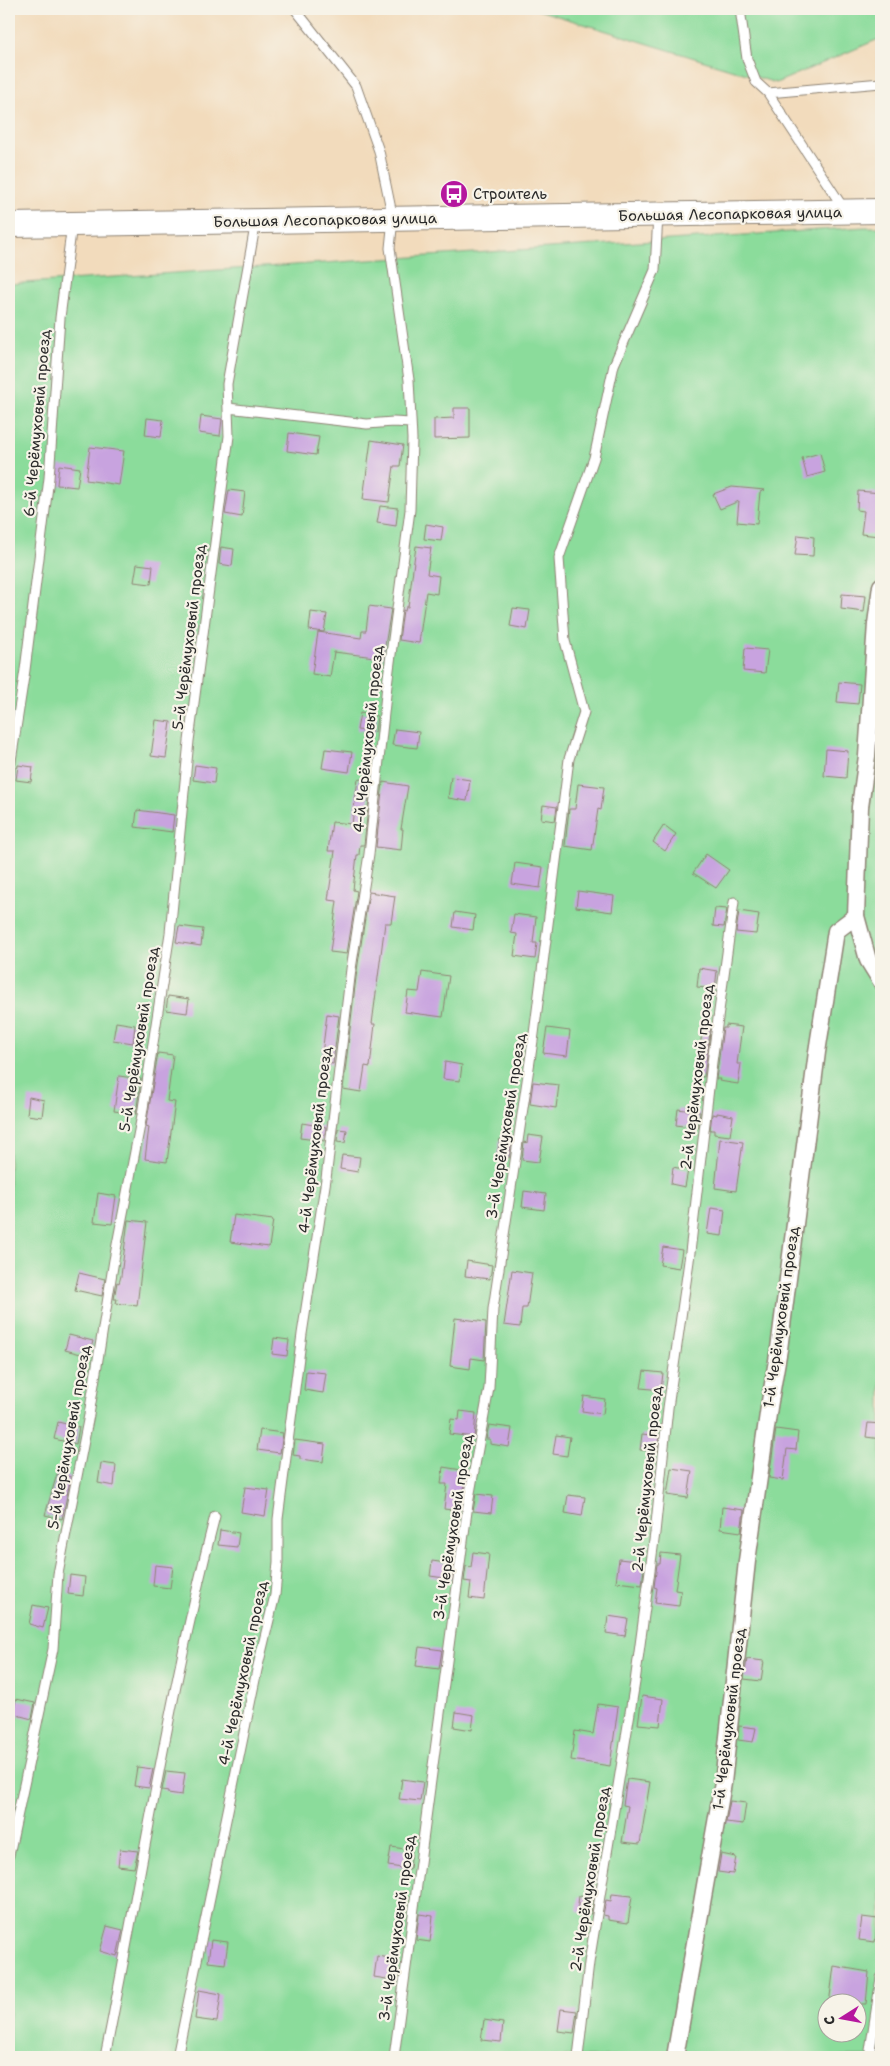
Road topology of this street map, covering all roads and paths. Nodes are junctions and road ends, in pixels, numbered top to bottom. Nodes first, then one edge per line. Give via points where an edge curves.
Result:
1 (295, 9) edge
2 (740, 9) edge
3 (881, 83) edge
4 (768, 93) junction
5 (881, 211) edge
6 (846, 212) junction
7 (658, 215) junction
8 (393, 219) junction
9 (256, 221) junction
10 (72, 224) junction
11 (9, 225) edge
12 (228, 408) junction
13 (411, 423) junction
14 (881, 586) edge
15 (9, 774) edge
16 (734, 902) dead end
17 (856, 916) junction
18 (881, 981) edge
19 (215, 1516) dead end
20 (9, 1855) edge
21 (881, 1978) edge
22 (105, 2057) edge
23 (177, 2057) edge
24 (394, 2057) edge
25 (578, 2057) edge
26 (675, 2057) edge
27 (869, 2057) edge

1 - 8 lane, 4-й Черёмуховый проезд via 356,86 380,151
2 - 4 lane via 747,59 756,82
3 - 4 lane
4 - 6 lane
5 - 6 main road, Большая Лесопарковая улица
6 - 7 main road, Большая Лесопарковая улица
7 - 8 main road, Большая Лесопарковая улица
7 - 24 lane, 3-й Черёмуховый проезд via 654,270 614,365 594,458 559,558 565,641 584,712 569,759 534,1034 493,1309 489,1388 468,1504
8 - 9 main road, Большая Лесопарковая улица
8 - 13 lane, 4-й Черёмуховый проезд via 390,248 410,380
9 - 10 main road, Большая Лесопарковая улица
9 - 12 lane, 5-й Черёмуховый проезд via 228,384
10 - 11 main road, Большая Лесопарковая улица
10 - 15 lane, 6-й Черёмуховый проезд via 60,318 49,478
12 - 13 lane via 367,424
12 - 20 lane, 5-й Черёмуховый проезд via 230,436 189,741 167,952 142,1115 58,1574 53,1649
13 - 23 lane, 4-й Черёмуховый проезд via 410,510 369,854 278,1519 275,1595
14 - 17 street via 868,756 860,807
16 - 25 lane, 2-й Черёмуховый проезд via 638,1663 589,1963
17 - 18 street via 868,960
17 - 26 street, 1-й Черёмуховый проезд via 836,930 747,1561 723,1783
19 - 22 lane via 172,1710
21 - 27 lane

